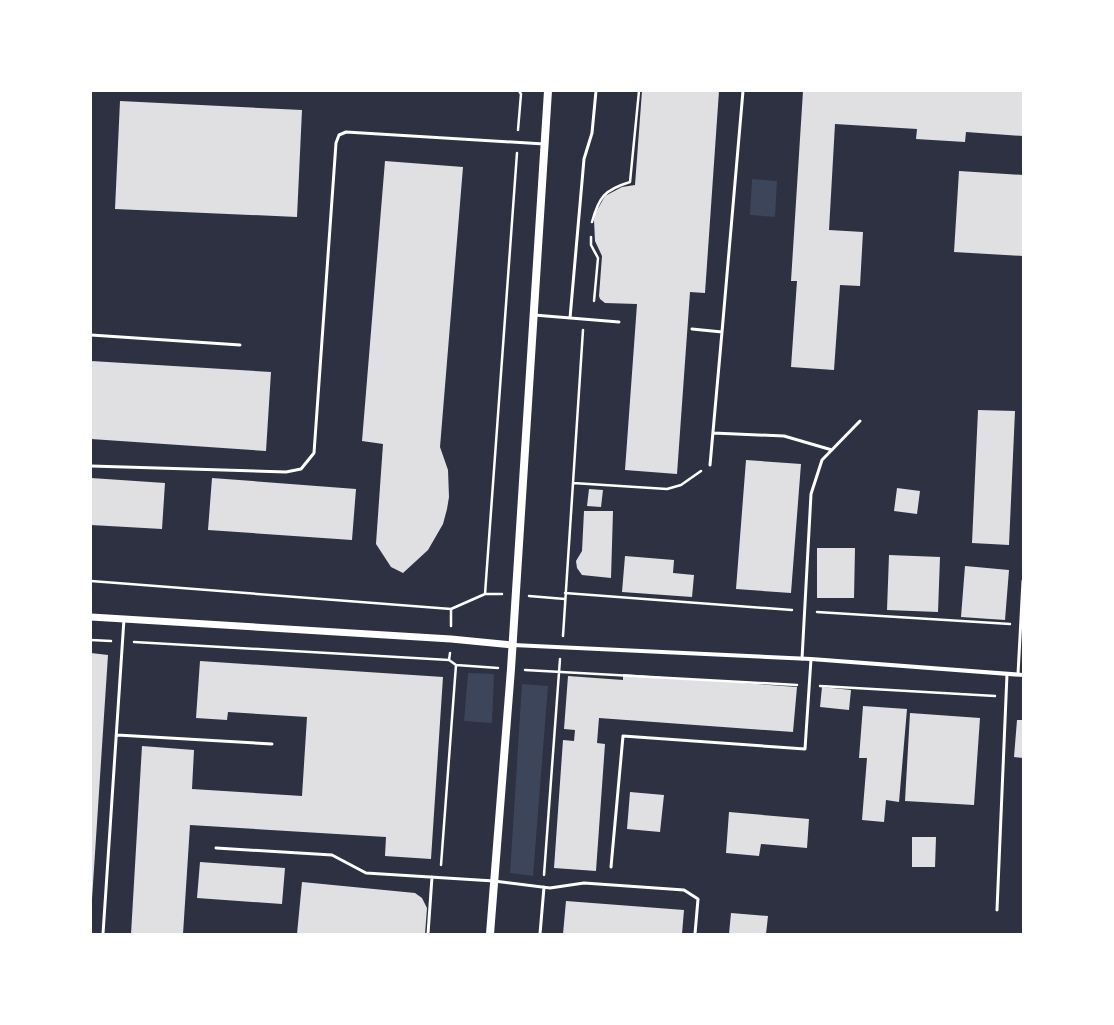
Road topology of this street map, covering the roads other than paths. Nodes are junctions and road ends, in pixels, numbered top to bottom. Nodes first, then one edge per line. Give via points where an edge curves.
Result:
1 (548, 91) edge
2 (596, 91) edge
3 (743, 91) edge
4 (544, 144) junction
5 (533, 314) junction
6 (570, 318) junction
7 (619, 322) dead end
8 (692, 329) dead end
9 (722, 332) junction
10 (91, 335) edge
11 (240, 345) dead end
12 (860, 421) dead end
13 (713, 433) junction
14 (832, 450) junction
15 (710, 465) road end
16 (91, 466) edge
17 (1023, 581) edge
18 (91, 617) edge
19 (124, 619) junction
20 (513, 645) junction
21 (802, 659) junction
22 (811, 660) junction
23 (1007, 674) junction
24 (1018, 674) junction
25 (1023, 675) edge
26 (117, 735) junction
27 (272, 744) dead end
28 (216, 848) dead end
29 (611, 867) dead end
30 (432, 877) junction
31 (494, 881) junction
32 (544, 887) junction
33 (997, 910) dead end
34 (103, 934) edge
35 (428, 934) edge
36 (490, 934) edge
37 (540, 934) edge
38 (695, 934) edge

1 - 4 main road
2 - 6 lane via 592,133 584,159
3 - 9 lane
4 - 5 main road
4 - 16 lane via 346,132 339,135 336,143 314,453 301,469 286,472
5 - 6 lane
5 - 20 main road
6 - 7 lane
8 - 9 lane
9 - 13 lane
10 - 11 lane
12 - 14 lane
13 - 14 lane via 784,436
13 - 15 lane
14 - 21 lane via 822,460 811,494
17 - 24 lane
18 - 19 street
19 - 20 street
19 - 26 lane
20 - 21 street
20 - 31 main road
21 - 22 street
22 - 23 street
22 - 29 lane via 806,749 623,736
23 - 24 street
23 - 33 lane
24 - 25 street
26 - 27 lane
26 - 34 lane
28 - 30 lane via 332,855 366,873
30 - 31 lane
30 - 35 lane
31 - 32 lane
31 - 36 main road
32 - 37 lane
32 - 38 lane via 584,883 684,890 698,899

